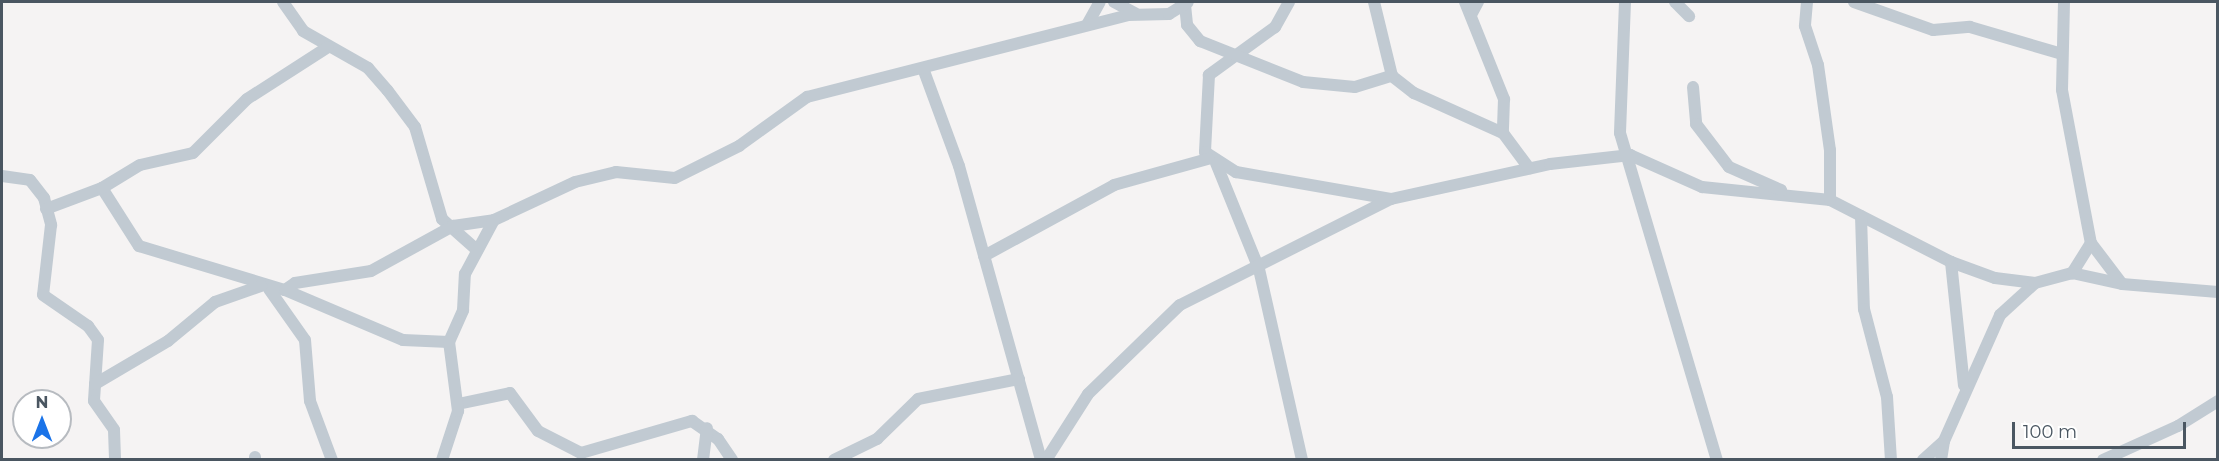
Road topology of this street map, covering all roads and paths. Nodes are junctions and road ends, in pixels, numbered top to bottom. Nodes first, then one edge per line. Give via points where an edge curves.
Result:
1 (283, 2) edge
2 (1100, 2) edge
3 (1114, 2) edge
4 (1289, 2) edge
5 (1374, 2) edge
6 (1465, 2) edge
7 (1478, 2) edge
8 (1625, 2) edge
9 (1675, 2) edge
10 (1807, 2) edge
11 (1854, 2) edge
12 (2064, 2) edge
13 (1187, 3) edge
14 (1139, 14) junction
15 (1471, 15) junction
16 (1689, 16) dead end
17 (1087, 25) junction
18 (328, 46) junction
19 (2062, 54) junction
20 (1233, 55) junction
21 (924, 71) junction
22 (1392, 76) junction
23 (1693, 87) dead end
24 (1503, 133) junction
25 (1630, 155) junction
26 (1212, 161) junction
27 (1729, 167) junction
28 (1529, 168) junction
29 (2, 176) edge
30 (102, 188) junction
31 (1726, 190) junction
32 (1786, 192) junction
33 (1391, 199) junction
34 (1830, 200) junction
35 (46, 209) junction
36 (1861, 216) junction
37 (494, 220) junction
38 (453, 226) junction
39 (2091, 243) junction
40 (477, 250) junction
41 (984, 256) junction
42 (1951, 262) junction
43 (1259, 269) junction
44 (2072, 273) junction
45 (2035, 283) junction
46 (2122, 284) junction
47 (265, 288) junction
48 (285, 290) junction
49 (2217, 292) edge
50 (449, 342) junction
51 (1019, 379) junction
52 (95, 384) junction
53 (1964, 386) junction
54 (2217, 401) edge
55 (458, 404) junction
56 (707, 428) junction
57 (1944, 441) junction
58 (730, 456) edge
59 (705, 457) edge
60 (115, 459) edge
61 (332, 459) edge
62 (442, 459) edge
63 (834, 459) edge
64 (1041, 459) edge
65 (1046, 459) edge
66 (1302, 459) edge
67 (1718, 459) edge
68 (1891, 459) edge
69 (1923, 459) edge
70 (1941, 459) edge
71 (2103, 459) edge

1 - 18 street via 303,31
2 - 17 street
3 - 14 street
4 - 20 street via 1275,27
5 - 22 street
6 - 15 street
7 - 15 street
8 - 25 street via 1620,133
9 - 16 street
10 - 34 street via 1805,26 1818,65 1830,150
11 - 19 street via 1932,30 1970,27
12 - 19 street
13 - 14 street via 1169,14
13 - 20 street via 1187,25 1200,41
14 - 17 street
15 - 24 street via 1504,99
17 - 21 street
18 - 30 street via 247,99 193,153 140,165
18 - 38 street via 368,68 413,123 438,210
19 - 39 street via 2062,90
20 - 22 street via 1303,82 1338,88
20 - 26 street via 1209,75 1204,103
21 - 37 street via 807,97 739,146 675,178 601,174
21 - 41 street via 959,166
22 - 24 street via 1414,93
23 - 27 street via 1696,124
24 - 28 street
25 - 28 street
25 - 31 street via 1702,187
25 - 67 street
26 - 33 street via 1236,172
26 - 41 street via 1114,186
26 - 43 street
27 - 31 street
27 - 32 street
28 - 33 street
29 - 35 street via 30,180
30 - 35 street
30 - 47 street via 140,246
31 - 32 street
32 - 34 street
33 - 43 street
34 - 36 street
35 - 52 street via 51,225 43,295 88,326 98,339
36 - 42 street
36 - 68 street via 1864,309 1887,397
37 - 38 street
37 - 40 street
38 - 40 street
38 - 48 street via 371,271 295,284
39 - 44 street
39 - 46 street
40 - 50 street via 465,274 462,310
41 - 51 street
42 - 45 street via 1995,278
42 - 53 street
43 - 65 street via 1180,305 1088,394
43 - 66 street
44 - 45 street
44 - 46 street
45 - 53 street via 2000,315
46 - 49 street
47 - 48 street
47 - 52 street via 214,302 168,341
47 - 61 street via 305,339 310,401
48 - 50 street via 403,340
50 - 55 street
51 - 63 street via 918,399 877,439
51 - 64 street
52 - 60 street via 94,400 114,430
53 - 57 street
54 - 71 street via 2178,426
55 - 56 street via 510,393 538,431 581,453 679,422
55 - 62 street
56 - 58 street
56 - 59 street
57 - 69 street
57 - 70 street
58 - 59 street

